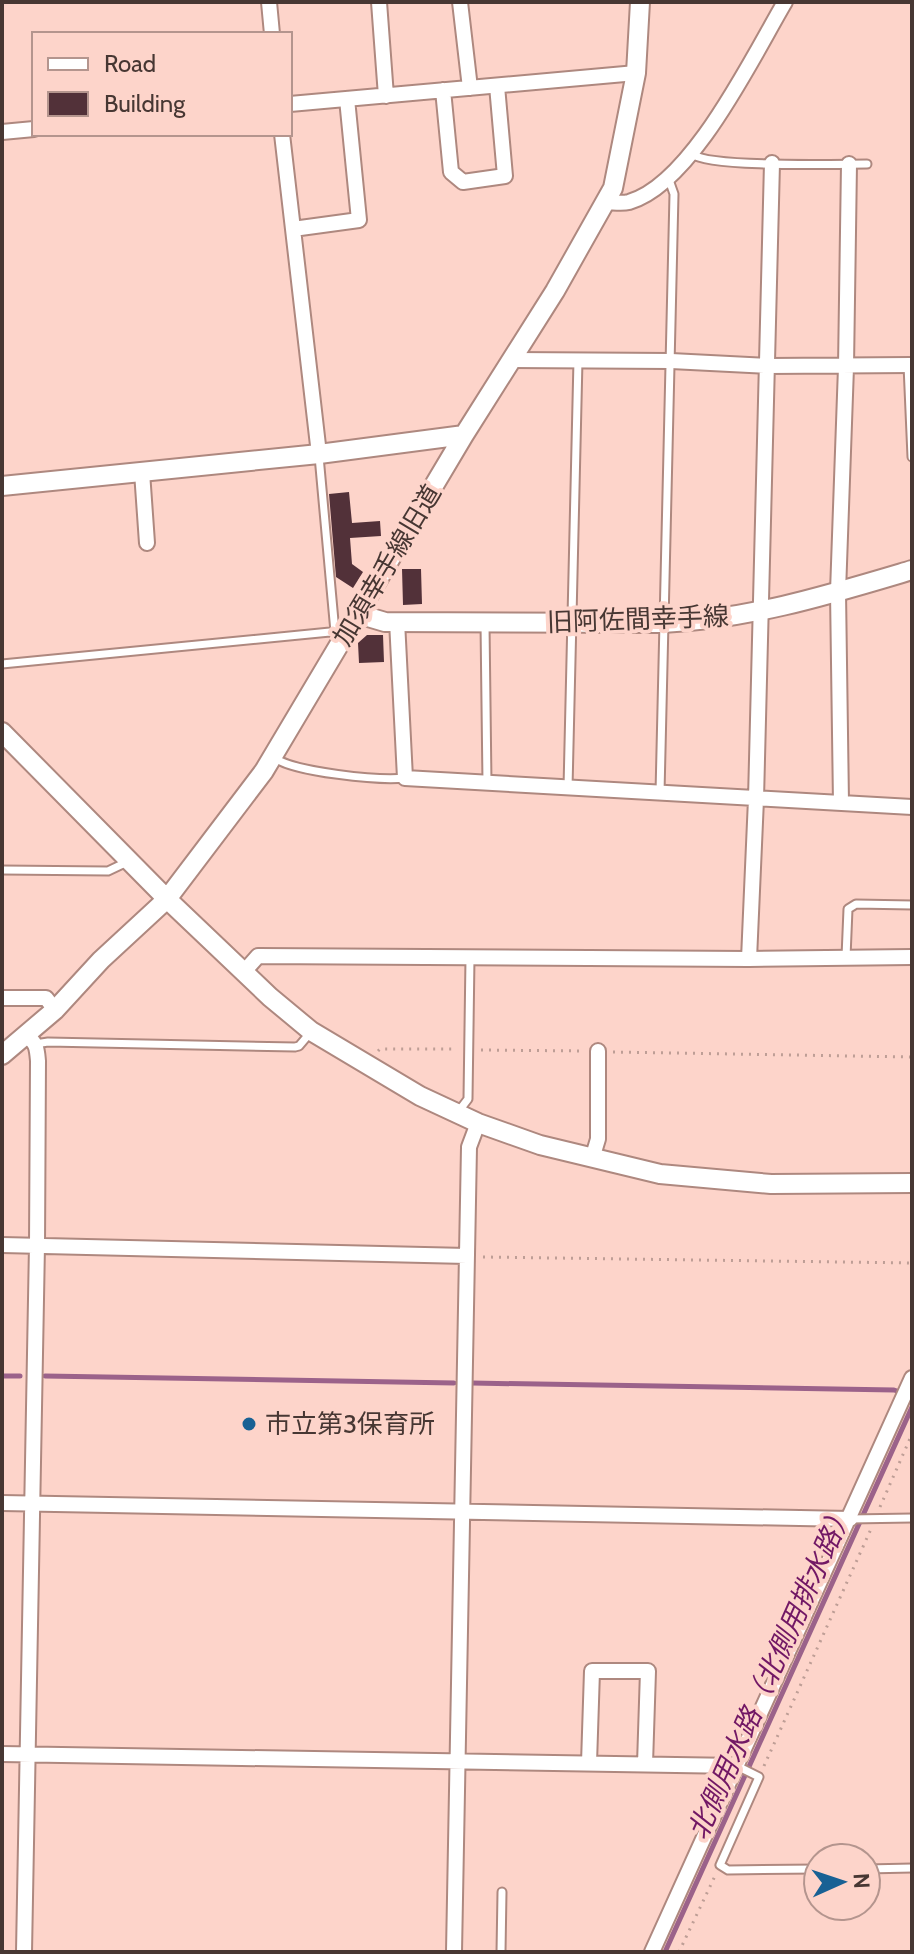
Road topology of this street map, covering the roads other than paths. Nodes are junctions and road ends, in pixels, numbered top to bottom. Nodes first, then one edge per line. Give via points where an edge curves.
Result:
1 (269, 2) edge
2 (379, 2) edge
3 (460, 2) edge
4 (640, 2) edge
5 (785, 2) edge
6 (272, 32) edge
7 (636, 73) junction
8 (497, 86) junction
9 (470, 88) junction
10 (443, 90) junction
11 (386, 96) junction
12 (347, 99) junction
13 (292, 104) edge
14 (32, 129) edge
15 (2, 132) edge
16 (282, 136) edge
17 (692, 154) junction
18 (772, 163) junction
19 (849, 164) junction
20 (867, 164) dead end
21 (668, 177) junction
22 (605, 202) junction
23 (293, 229) junction
24 (512, 360) junction
25 (578, 360) junction
26 (671, 361) junction
27 (910, 365) edge
28 (768, 366) junction
29 (846, 367) junction
30 (464, 435) junction
31 (319, 454) junction
32 (912, 457) edge
33 (142, 472) junction
34 (2, 486) edge
35 (147, 543) dead end
36 (912, 570) edge
37 (838, 592) junction
38 (759, 613) junction
39 (358, 614) junction
40 (397, 621) junction
41 (485, 622) junction
42 (571, 622) junction
43 (663, 623) junction
44 (340, 635) junction
45 (2, 664) edge
46 (2, 732) edge
47 (273, 757) junction
48 (405, 778) junction
49 (487, 783) junction
50 (568, 788) junction
51 (660, 793) junction
52 (756, 799) junction
53 (841, 803) junction
54 (912, 807) edge
55 (129, 861) junction
56 (2, 870) edge
57 (167, 899) junction
58 (912, 905) edge
59 (912, 957) edge
60 (470, 958) junction
61 (846, 958) junction
62 (749, 959) junction
63 (243, 973) junction
64 (2, 998) edge
65 (55, 1010) junction
66 (311, 1031) junction
67 (30, 1040) junction
68 (598, 1051) road end
69 (2, 1055) edge
70 (457, 1113) junction
71 (478, 1123) junction
72 (592, 1159) junction
73 (912, 1183) edge
74 (2, 1245) edge
75 (37, 1245) junction
76 (467, 1256) junction
77 (912, 1378) edge
78 (2, 1503) edge
79 (31, 1504) junction
80 (462, 1512) junction
81 (912, 1518) edge
82 (850, 1519) junction
83 (2, 1754) edge
84 (27, 1754) junction
85 (458, 1761) junction
86 (589, 1763) junction
87 (645, 1764) junction
88 (741, 1768) junction
89 (912, 1868) edge
90 (802, 1869) edge
91 (882, 1869) edge
92 (502, 1892) dead end
93 (24, 1952) edge
94 (454, 1952) edge
95 (501, 1952) edge
96 (652, 1952) edge

1 - 6 street
2 - 11 street
3 - 9 street
4 - 7 street, 加須幸手線旧道
5 - 17 street
7 - 8 street
7 - 22 street, 加須幸手線旧道 via 613,188
8 - 9 street
8 - 10 street via 505,176 463,182 451,172
9 - 10 street
10 - 11 street
11 - 12 street
12 - 13 street
12 - 23 street via 359,220
14 - 15 street
16 - 23 street
17 - 18 lane via 704,160
17 - 21 street
18 - 19 lane
18 - 28 street
19 - 20 lane
19 - 29 street
21 - 22 street via 630,201
21 - 26 lane via 674,194
22 - 24 street, 加須幸手線旧道
23 - 31 street
24 - 25 street
24 - 30 street, 加須幸手線旧道
25 - 26 street
25 - 42 lane
26 - 28 street
26 - 43 lane
27 - 29 street
27 - 32 lane
28 - 29 street
28 - 38 street
29 - 37 street
30 - 31 street
30 - 39 street, 加須幸手線旧道
31 - 33 street
31 - 44 lane
33 - 34 street
33 - 35 street
36 - 37 street, 旧阿佐間幸手線
37 - 38 street, 旧阿佐間幸手線
37 - 53 street
38 - 43 street, 旧阿佐間幸手線
38 - 52 street
39 - 40 street, 旧阿佐間幸手線
39 - 44 street, 加須幸手線旧道
40 - 41 street, 旧阿佐間幸手線
40 - 48 street
41 - 42 street, 旧阿佐間幸手線
41 - 49 lane
42 - 43 street, 旧阿佐間幸手線
42 - 50 lane
43 - 51 lane
44 - 45 lane
44 - 47 street, 加須幸手線旧道
46 - 55 street
47 - 48 lane via 284,765 309,769
47 - 57 street, 加須幸手線旧道
48 - 49 street
49 - 50 street
50 - 51 street
51 - 52 street
52 - 53 street
52 - 62 street
53 - 54 street
55 - 56 lane via 108,871
55 - 57 street
57 - 63 street
57 - 65 street, 加須幸手線旧道
58 - 61 lane via 856,904 848,909
59 - 61 street
60 - 62 street
60 - 63 street via 258,956
60 - 70 lane via 468,1099
61 - 62 street
63 - 66 street
64 - 65 street via 46,998
65 - 67 street, 加須幸手線旧道
66 - 67 lane via 295,1047
66 - 70 street
67 - 69 street, 加須幸手線旧道
67 - 75 street via 38,1061
68 - 72 street via 598,1139
70 - 71 street
71 - 72 street
71 - 76 street via 469,1147
72 - 73 street via 660,1174 771,1184
74 - 75 street
75 - 76 street
75 - 79 street
76 - 80 street
77 - 82 street
78 - 79 street
79 - 80 street
79 - 84 street
80 - 82 street
80 - 85 street
81 - 82 lane
82 - 88 street
83 - 84 street
84 - 85 street
84 - 93 street
85 - 86 street
85 - 94 street
86 - 87 street
86 - 87 street via 592,1671 648,1671
87 - 88 street
88 - 90 lane via 757,1776 720,1865 728,1870
88 - 96 street
89 - 91 lane
92 - 95 lane

